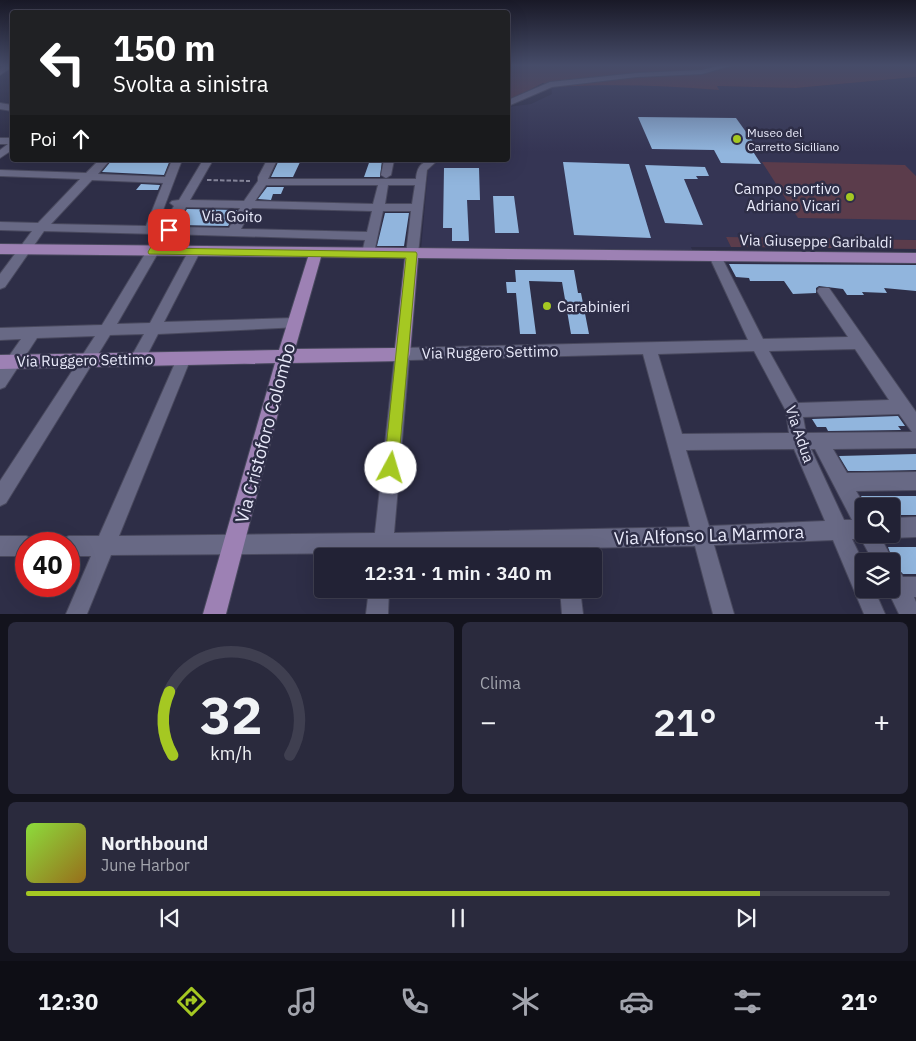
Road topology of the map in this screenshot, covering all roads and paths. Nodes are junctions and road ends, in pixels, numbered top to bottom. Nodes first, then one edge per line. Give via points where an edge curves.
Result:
1 (527, 95) edge
2 (510, 102) edge
3 (103, 162) edge
4 (177, 162) edge
5 (207, 162) edge
6 (271, 162) edge
7 (388, 162) edge
8 (431, 162) edge
9 (0, 173) edge
10 (88, 177) junction
11 (167, 179) junction
12 (196, 180) junction
13 (250, 181) dead end
14 (383, 181) junction
15 (264, 182) junction
16 (420, 186) junction
17 (161, 203) junction
18 (182, 203) junction
19 (248, 206) junction
20 (378, 208) junction
21 (418, 208) junction
22 (0, 226) edge
23 (41, 227) junction
24 (150, 230) junction
25 (166, 230) junction
26 (232, 232) junction
27 (373, 236) junction
28 (0, 249) edge
29 (24, 249) junction
30 (153, 252) junction
31 (194, 252) junction
32 (316, 252) junction
33 (368, 253) junction
34 (412, 254) junction
35 (715, 256) junction
36 (916, 258) edge
37 (0, 284) edge
38 (824, 291) dead end
39 (294, 323) junction
40 (153, 328) junction
41 (106, 330) junction
42 (33, 332) junction
43 (0, 334) edge
44 (859, 343) junction
45 (758, 344) junction
46 (650, 348) junction
47 (402, 354) junction
48 (286, 355) junction
49 (184, 358) junction
50 (138, 359) junction
51 (88, 360) junction
52 (7, 362) edge
53 (0, 382) edge
54 (903, 407) junction
55 (794, 410) junction
56 (916, 426) edge
57 (820, 440) junction
58 (916, 440) edge
59 (799, 441) junction
60 (676, 442) junction
61 (916, 481) edge
62 (842, 482) junction
63 (0, 497) edge
64 (855, 507) edge
65 (900, 528) edge
66 (916, 528) edge
67 (839, 530) junction
68 (855, 530) edge
69 (702, 536) junction
70 (234, 545) junction
71 (0, 546) edge
72 (15, 546) edge
73 (80, 546) edge
74 (105, 546) junction
75 (323, 548) edge
76 (383, 548) edge
77 (566, 548) edge
78 (855, 567) edge
79 (902, 584) edge
80 (378, 598) edge
81 (571, 598) edge
82 (868, 598) edge
83 (76, 614) edge
84 (214, 614) edge
85 (377, 614) edge
86 (573, 614) edge
87 (724, 614) edge
88 (875, 614) edge
89 (911, 614) edge

1 - 2 street
3 - 10 street
4 - 11 street
5 - 12 street
6 - 15 street via 263,177
7 - 14 street
8 - 16 street via 422,169
9 - 10 street
10 - 11 street
10 - 23 street
11 - 17 street
12 - 13 path
12 - 18 street
14 - 15 street
14 - 16 street
14 - 20 street
15 - 19 street via 258,186
16 - 21 street
17 - 18 street
17 - 24 street
18 - 19 street
18 - 25 street
19 - 20 street
19 - 26 street
20 - 21 street
20 - 27 street
21 - 34 street
22 - 23 street, Via Goito
23 - 24 street, Via Goito
23 - 29 street
24 - 25 street, Via Goito
25 - 26 street, Via Goito
25 - 30 street
26 - 27 street, Via Goito
27 - 33 street
28 - 29 main road
29 - 30 main road
29 - 37 street
30 - 31 main road
30 - 41 street
31 - 32 main road
31 - 40 street
32 - 33 main road, Via Giuseppe Garibaldi
32 - 39 main road, Via Cristoforo Colombo
33 - 34 main road, Via Giuseppe Garibaldi
34 - 35 main road, Via Giuseppe Garibaldi
34 - 47 main road
35 - 36 main road, Via Giuseppe Garibaldi
35 - 45 street, Via Adua
38 - 44 street
39 - 40 street
39 - 48 main road, Via Cristoforo Colombo
40 - 41 street
40 - 50 street
41 - 42 street
41 - 51 street
42 - 43 street
42 - 52 street
44 - 45 street, Via Ruggero Settimo
44 - 54 street
45 - 46 street, Via Ruggero Settimo
45 - 55 street, Via Adua
46 - 47 street, Via Ruggero Settimo
46 - 60 street
47 - 48 main road, Via Ruggero Settimo
47 - 76 street
48 - 49 main road, Via Ruggero Settimo
48 - 70 main road, Via Cristoforo Colombo
49 - 50 main road, Via Ruggero Settimo
49 - 74 street
50 - 51 main road, Via Ruggero Settimo
51 - 52 main road, Via Ruggero Settimo
51 - 63 street
52 - 53 street
54 - 55 street
54 - 56 street
55 - 59 street, Via Adua
57 - 58 street
57 - 59 street
57 - 62 street
59 - 60 street
59 - 67 street, Via Adua
60 - 69 street
61 - 62 street
62 - 64 street
65 - 66 street
67 - 68 street, Via Alfonso La Marmora
67 - 69 street, Via Alfonso La Marmora
67 - 78 street, Via Adua
69 - 77 street, Via Alfonso La Marmora
69 - 87 street
70 - 74 street, Via Alfonso La Marmora
70 - 75 street, Via Alfonso La Marmora
70 - 84 main road, Via Cristoforo Colombo
71 - 72 street
73 - 74 street, Via Alfonso La Marmora
74 - 83 street
79 - 89 street
80 - 85 street
81 - 86 street
82 - 88 street, Via Adua

